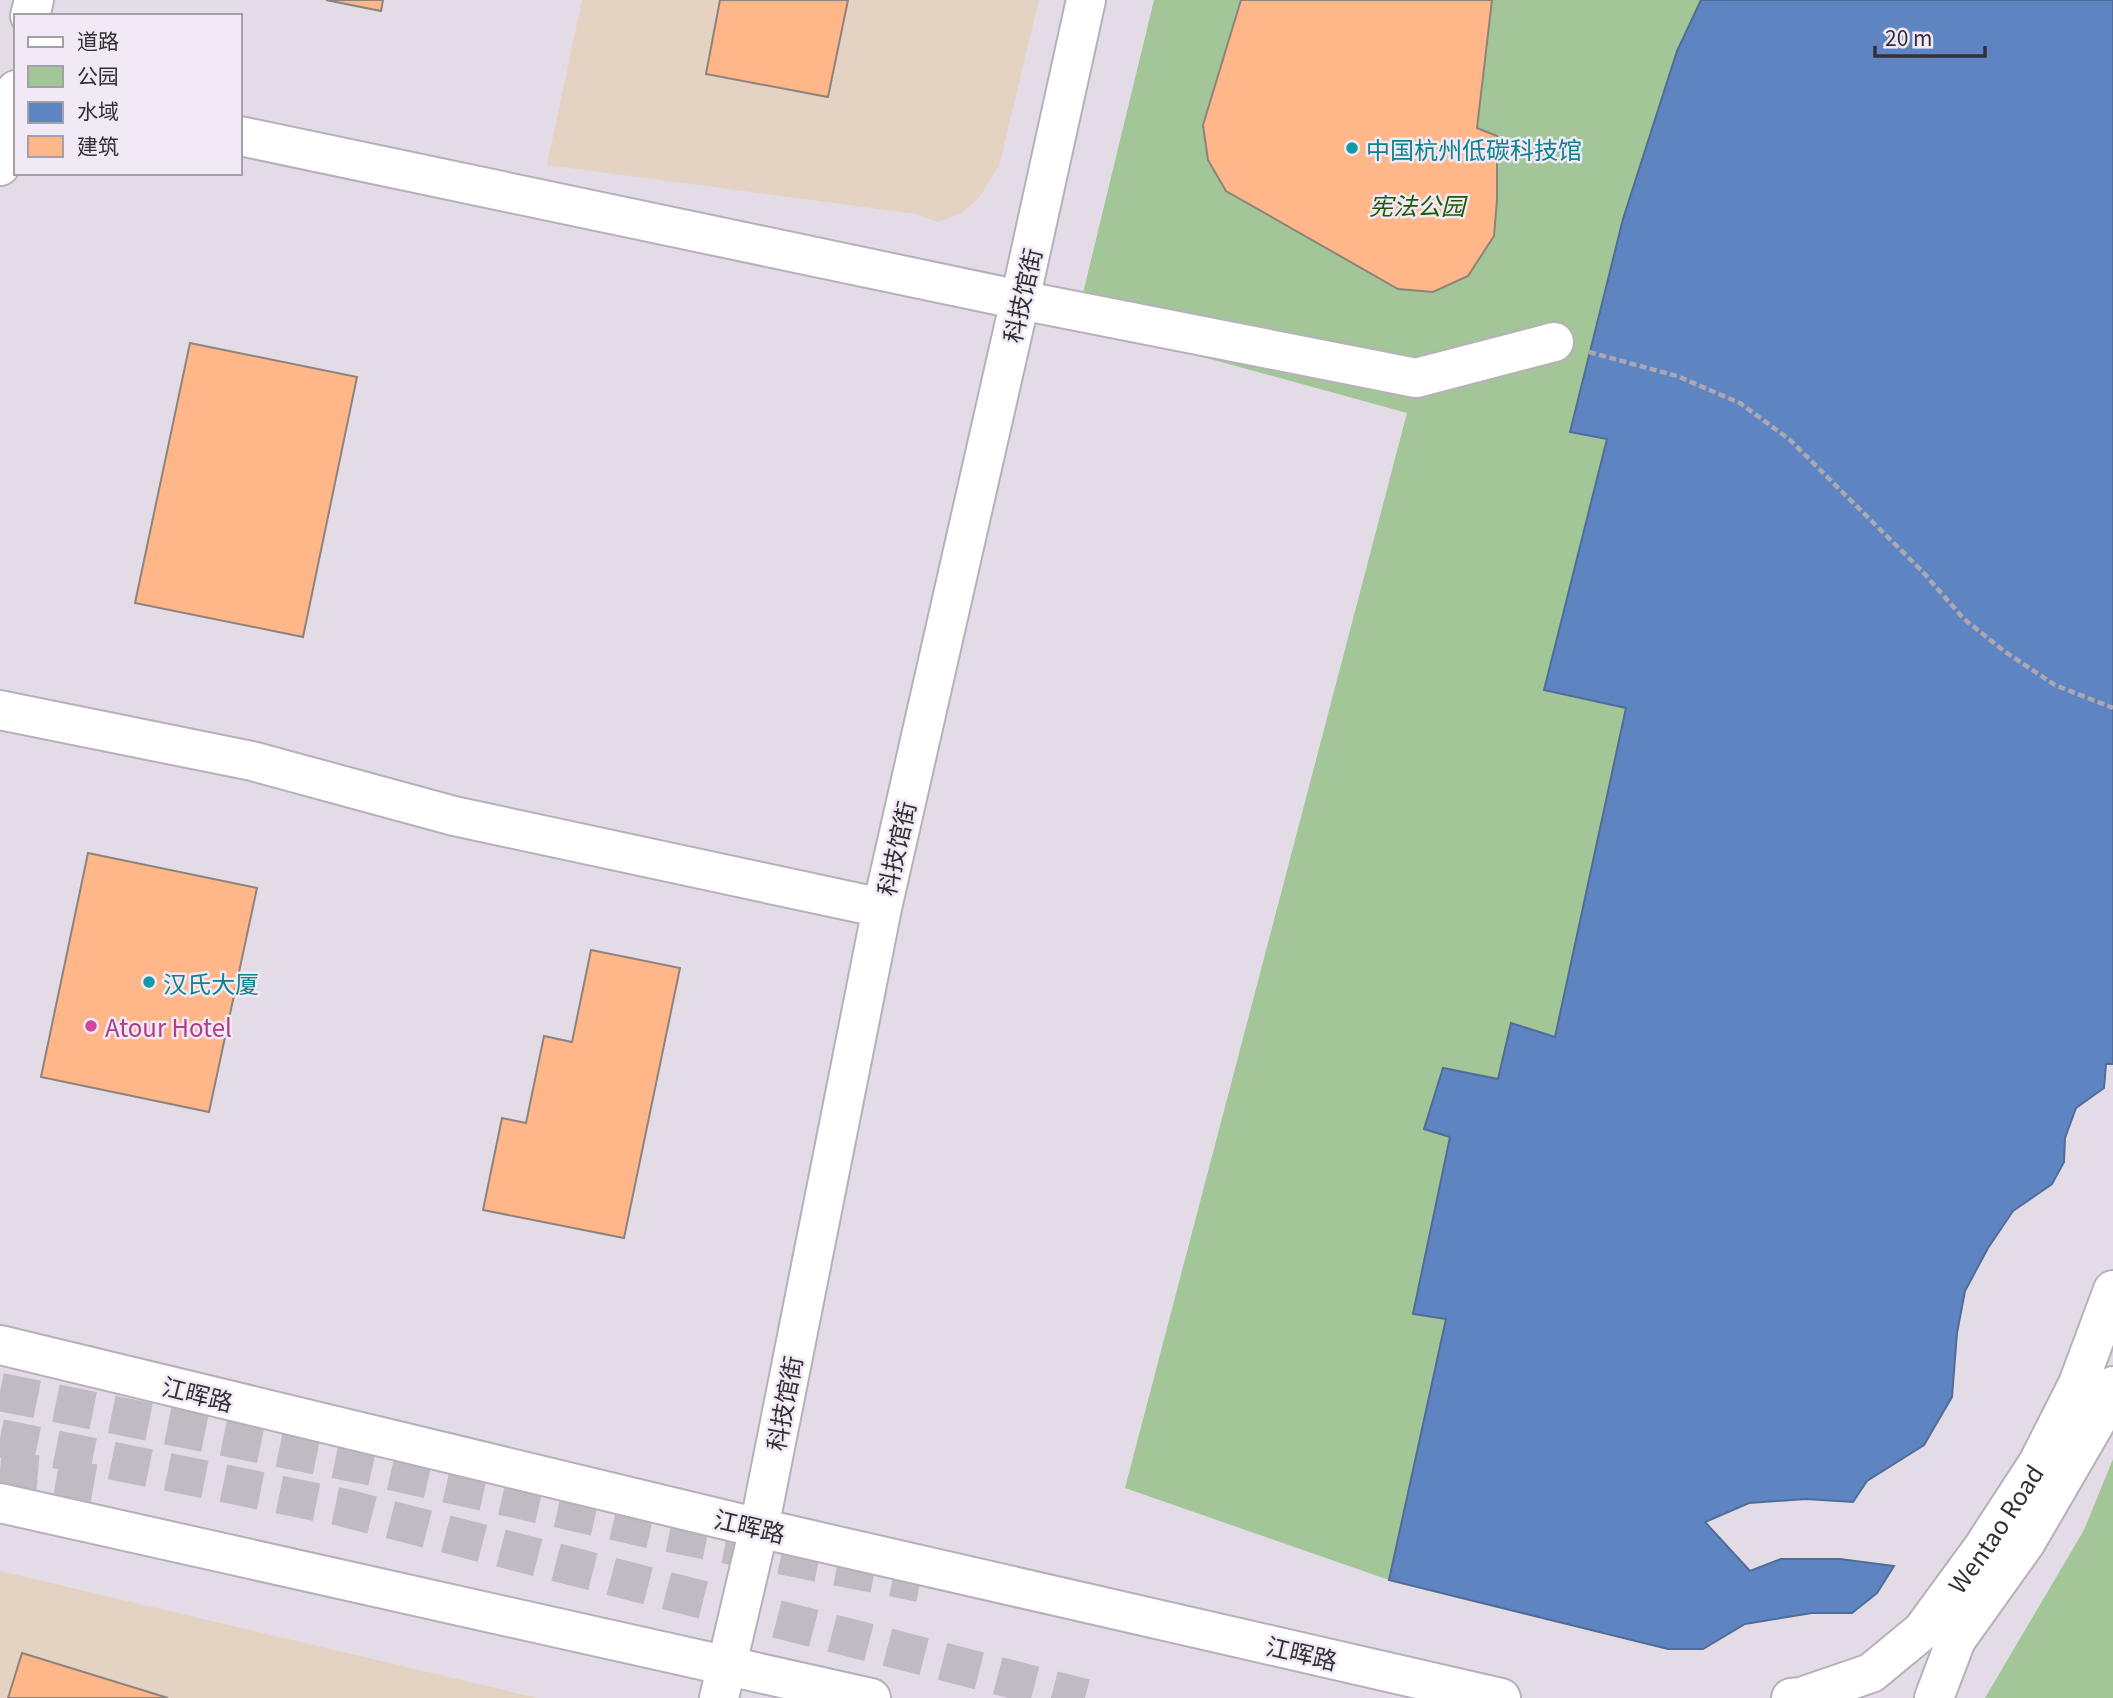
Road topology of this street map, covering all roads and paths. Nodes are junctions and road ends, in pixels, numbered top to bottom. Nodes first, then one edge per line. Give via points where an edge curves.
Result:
1 (1086, 0) edge
2 (14, 100) edge
3 (242, 136) edge
4 (0, 166) edge
5 (1020, 300) junction
6 (1554, 342) joint
7 (2113, 708) edge
8 (0, 710) edge
9 (881, 908) junction
10 (2113, 1290) edge
11 (0, 1345) edge
12 (2113, 1386) edge
13 (0, 1503) edge
14 (759, 1528) junction
15 (722, 1682) edge
16 (871, 1698) edge
17 (1501, 1698) edge
18 (1797, 1698) edge
19 (1851, 1698) edge
20 (1934, 1698) edge

1 - 5 main road, 科技馆街
2 - 4 main road
3 - 5 main road
5 - 6 main road via 1416,378
5 - 9 main road, 科技馆街
6 - 7 path via 1677,376 1740,403 1790,440 1964,618 2004,651 2055,685
8 - 9 main road via 252,761 454,816
9 - 14 main road, 科技馆街
10 - 18 main road, Wentao Road via 2078,1384 2038,1463 1922,1631 1871,1673
11 - 14 main road, 江晖路
12 - 20 main road, Wentao Road via 2026,1542 1956,1640
13 - 15 main road
14 - 15 main road, 科技馆街
14 - 17 main road, 江晖路
15 - 16 main road
18 - 19 main road

